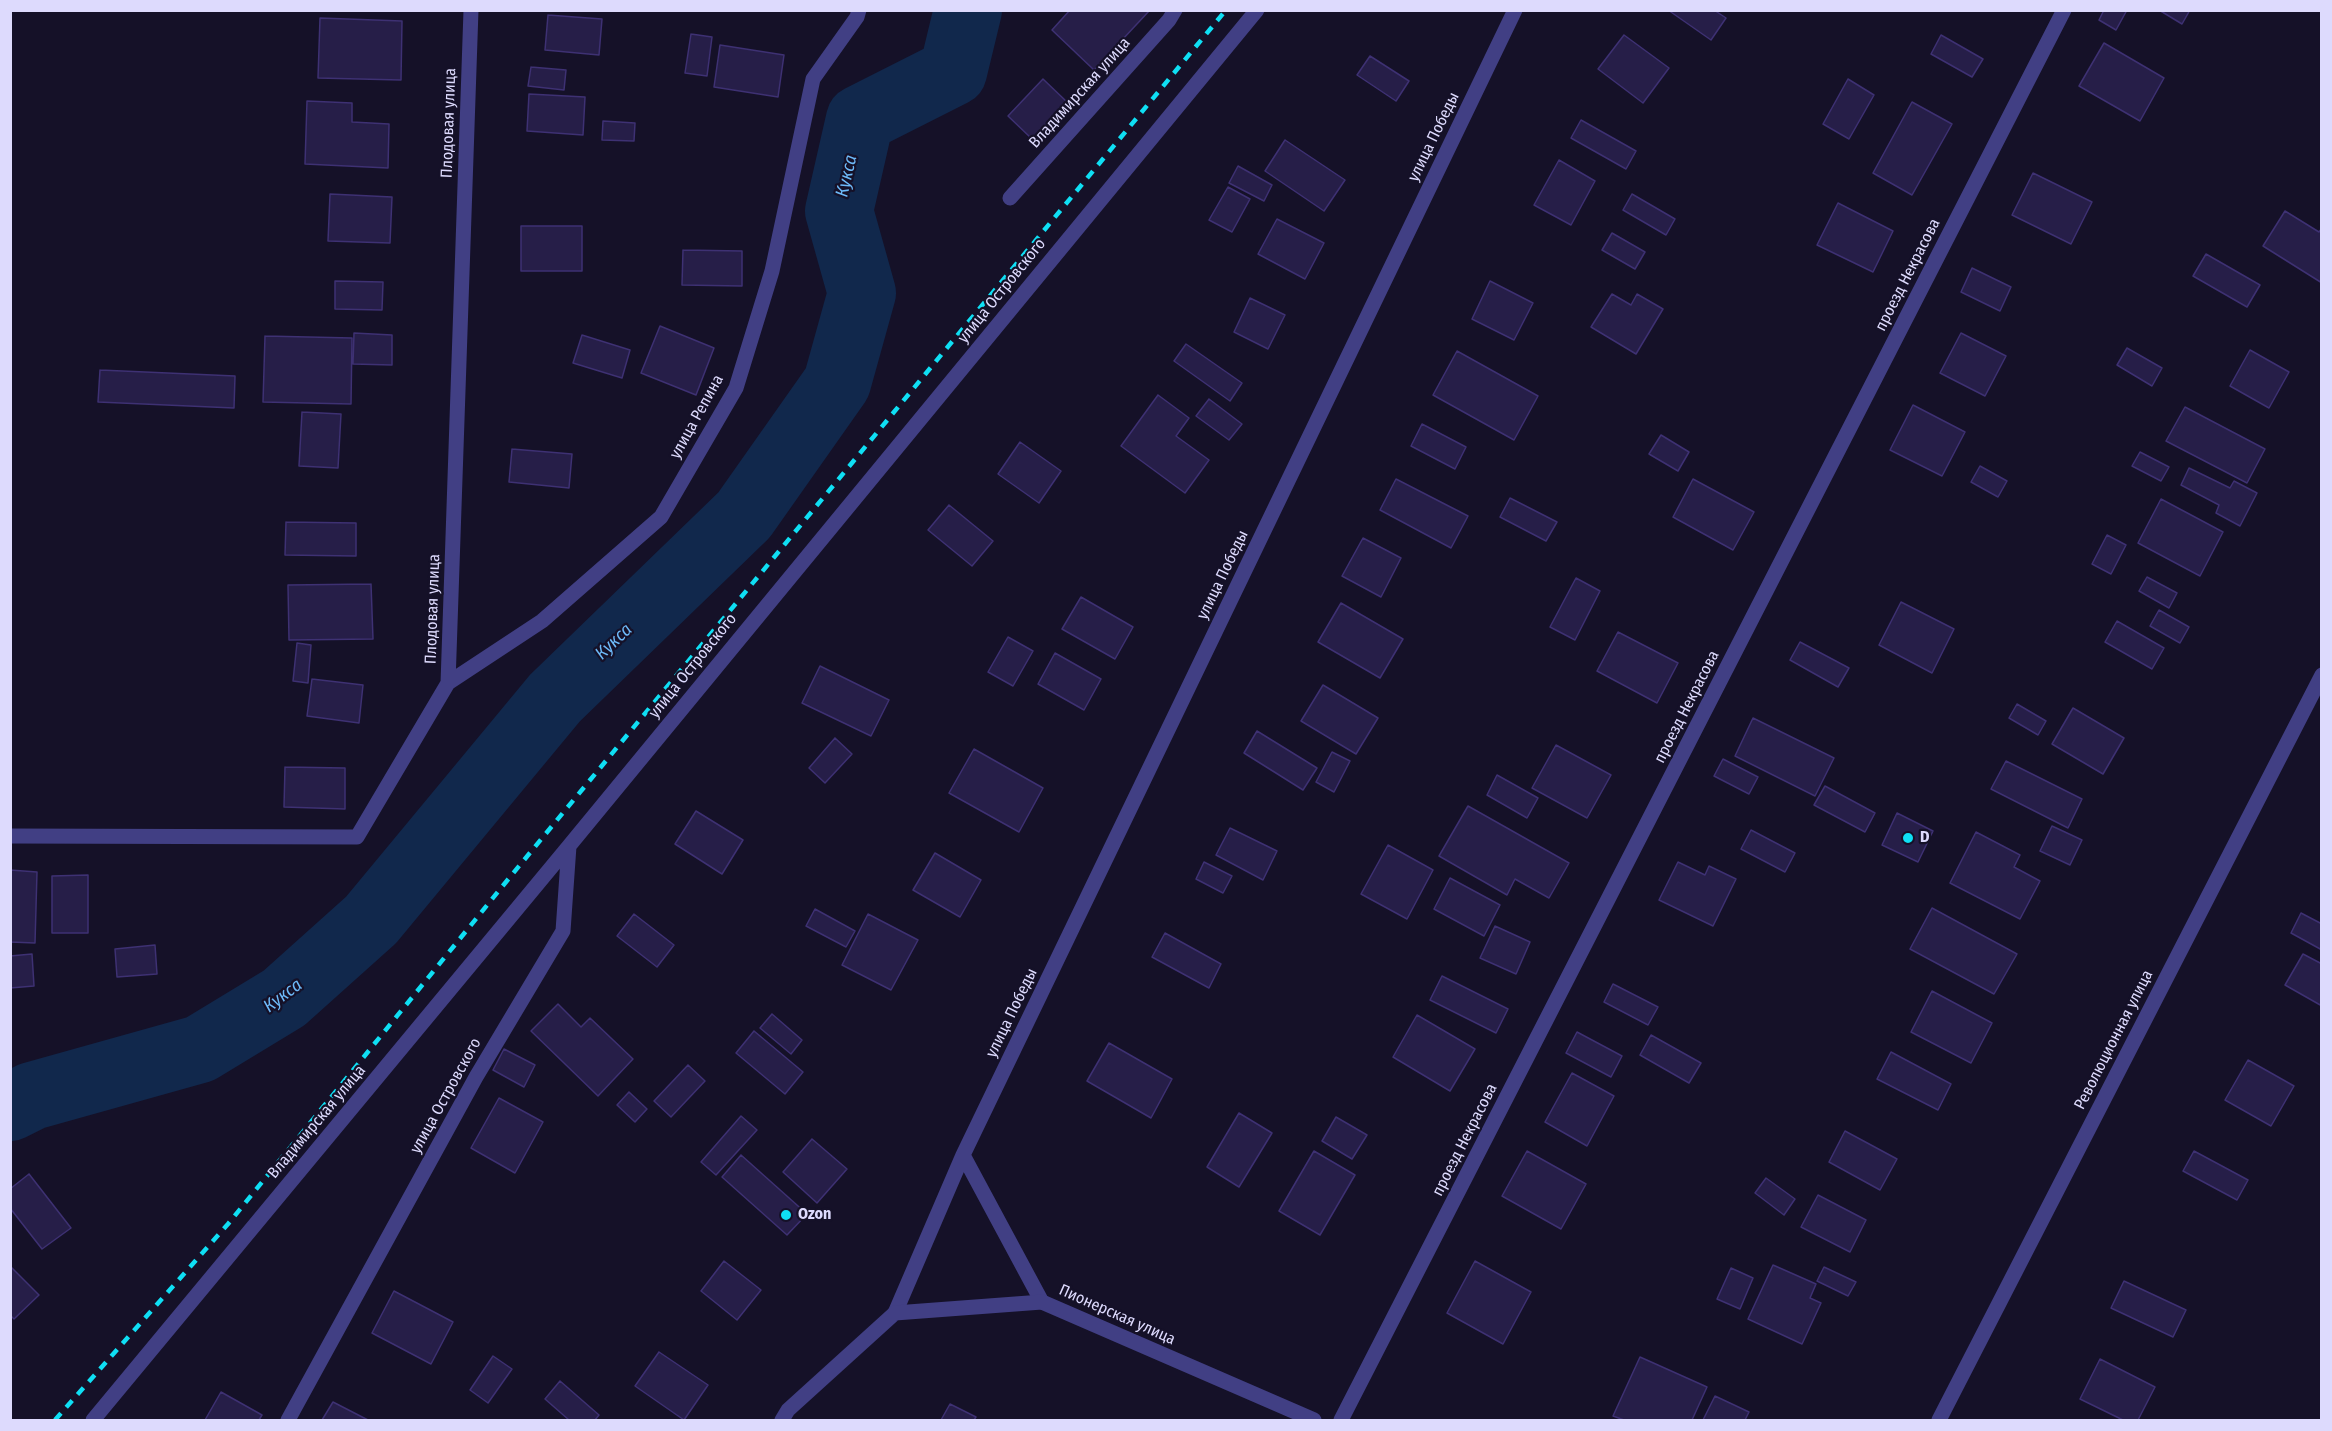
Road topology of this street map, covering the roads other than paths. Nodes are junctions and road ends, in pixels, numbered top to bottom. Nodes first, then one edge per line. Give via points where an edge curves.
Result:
1 (471, 10) edge
2 (860, 10) edge
3 (1175, 10) edge
4 (1257, 10) edge
5 (1515, 10) edge
6 (2064, 10) edge
7 (1010, 198) dead end
8 (2322, 675) edge
9 (448, 683) junction
10 (10, 836) edge
11 (569, 846) junction
12 (963, 1155) junction
13 (1042, 1302) junction
14 (895, 1313) junction
15 (93, 1420) edge
16 (288, 1420) edge
17 (782, 1420) edge
18 (1314, 1420) edge
19 (1341, 1420) edge
20 (1939, 1420) edge

1 - 9 street, Плодовая улица
2 - 9 street, улица Репина via 813,79 772,271 736,388 661,517 542,621
3 - 7 street, Владимирская улица
4 - 11 street, улица Островского
5 - 12 street, улица Победы
6 - 19 street, проезд Некрасова
8 - 20 street, Революционная улица
9 - 10 street, Плодовая улица via 357,837
11 - 15 street, Владимирская улица
11 - 16 street, улица Островского via 563,931 476,1077
12 - 13 street
12 - 14 street, улица Победы
13 - 14 street, Пионерская улица
13 - 18 street, Пионерская улица
14 - 17 street, улица Победы via 788,1410

